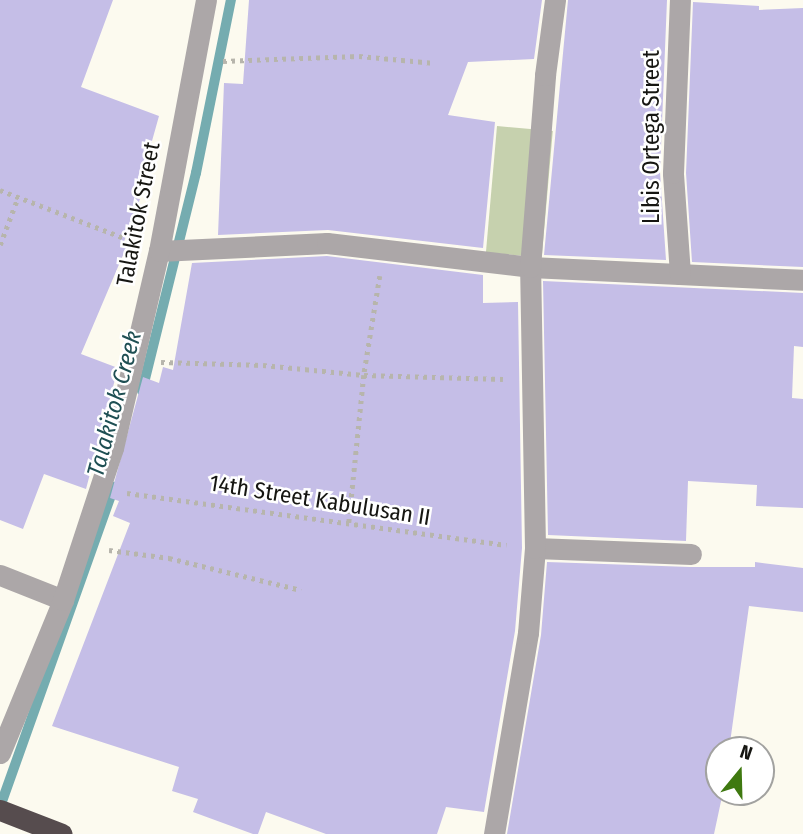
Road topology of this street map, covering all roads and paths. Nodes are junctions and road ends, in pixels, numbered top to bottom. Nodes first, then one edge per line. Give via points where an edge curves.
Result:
1 (206, 0) edge
2 (555, 0) edge
3 (680, 0) edge
4 (195, 62) junction
5 (435, 63) dead end
6 (0, 190) edge
7 (18, 197) junction
8 (0, 245) edge
9 (159, 251) junction
10 (382, 251) junction
11 (530, 267) junction
12 (680, 274) junction
13 (803, 280) edge
14 (133, 363) junction
15 (364, 375) junction
16 (531, 380) junction
17 (99, 490) junction
18 (349, 523) junction
19 (80, 547) junction
20 (535, 548) junction
21 (691, 554) dead end
22 (0, 575) edge
23 (301, 590) dead end
24 (63, 600) junction
25 (0, 752) edge
26 (0, 810) edge
27 (62, 834) edge
28 (494, 834) edge

1 - 4 street, Talakitok Street
2 - 11 street
3 - 12 street, Libis Ortega Street via 673,173
4 - 5 path via 359,56
4 - 9 street, Talakitok Street
6 - 7 path
7 - 8 path
7 - 9 path
9 - 10 street via 327,243
9 - 14 street, Talakitok Street
10 - 11 street
10 - 15 path
11 - 12 street
11 - 16 street
12 - 13 street
14 - 15 path via 263,365
14 - 17 street, Talakitok Street
15 - 16 path
15 - 18 path
16 - 20 street
17 - 18 path, 14th Street Kabulusan II
17 - 19 street, Talakitok Street
18 - 20 path, 14th Street Kabulusan II
19 - 23 path via 169,558
19 - 24 street, Talakitok Street
20 - 21 street
20 - 28 street via 527,633
22 - 24 street
24 - 25 street, Talakitok Street
26 - 27 highway

